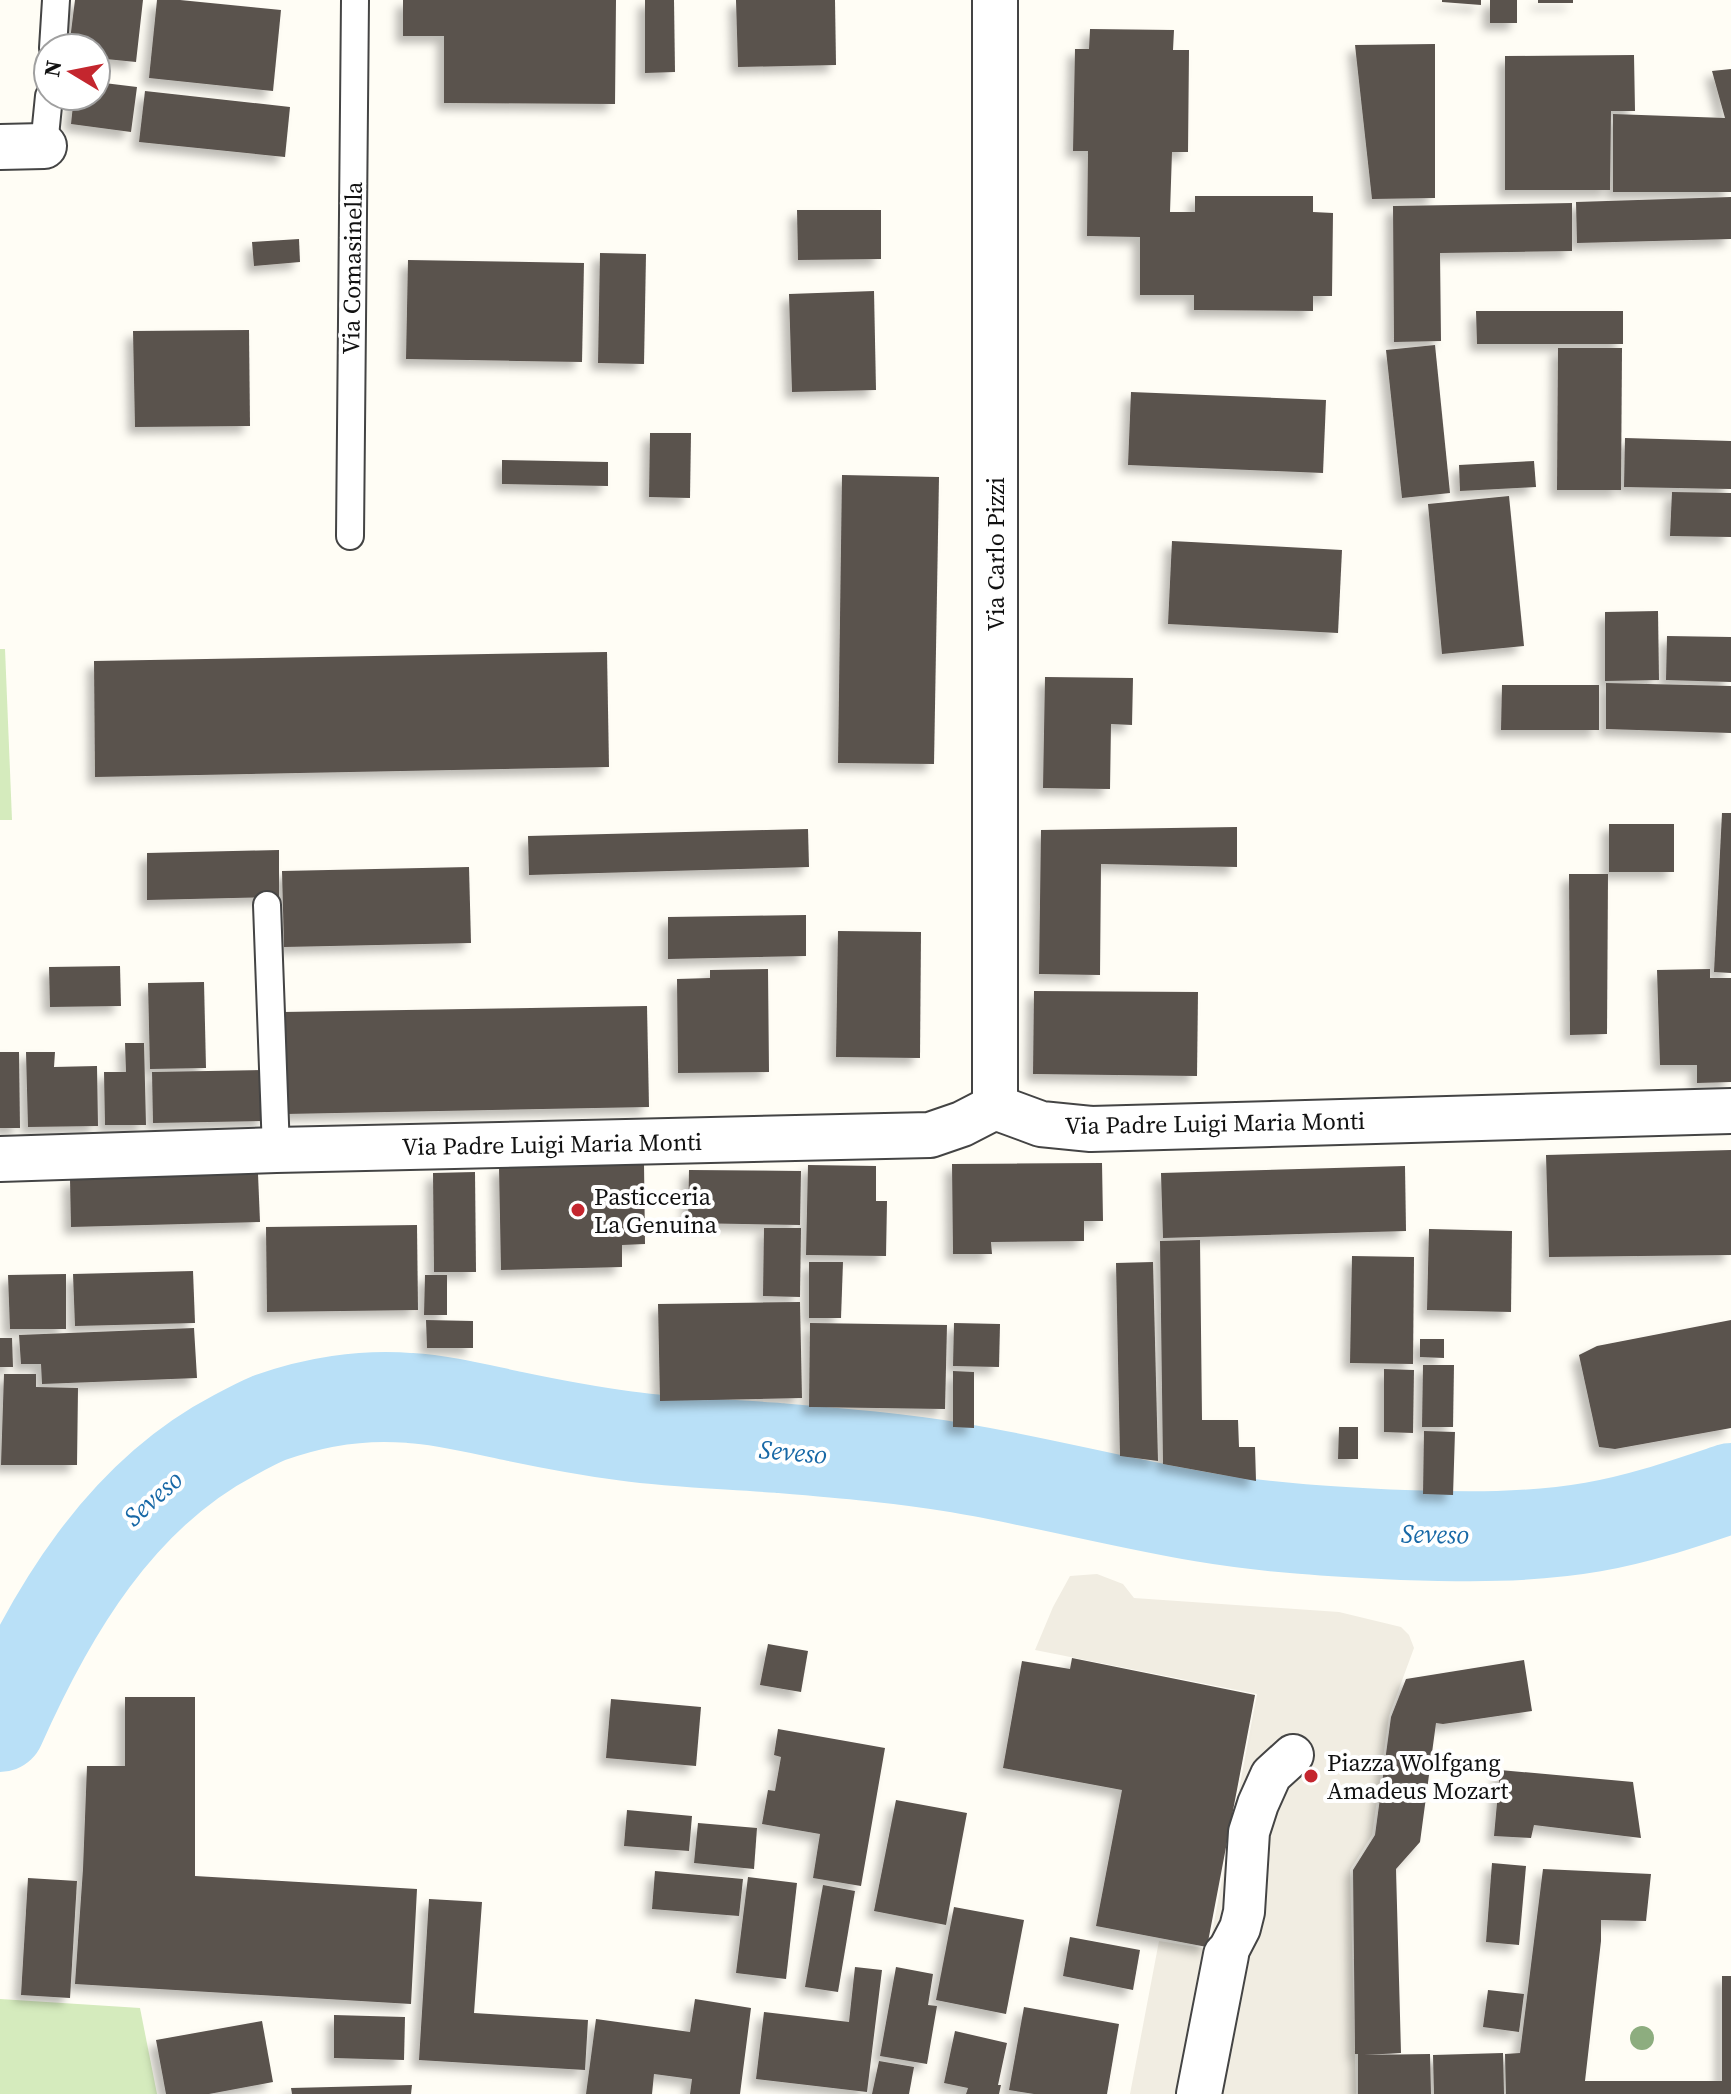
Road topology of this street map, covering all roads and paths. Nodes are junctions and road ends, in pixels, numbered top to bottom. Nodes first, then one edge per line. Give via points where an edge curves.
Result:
1 (56, 0) edge
2 (355, 0) edge
3 (995, 0) edge
4 (54, 32) edge
5 (47, 112) edge
6 (44, 146) joint
7 (0, 147) edge
8 (350, 536) dead end
9 (267, 905) dead end
10 (995, 1107) junction
11 (1731, 1111) edge
12 (276, 1150) junction
13 (0, 1159) edge
14 (1293, 1755) dead end
15 (1226, 1955) joint
16 (1199, 2094) edge

1 - 4 lane
2 - 8 lane, Via Comasinella
3 - 10 street, Via Carlo Pizzi
5 - 6 lane
6 - 7 street
9 - 12 lane
10 - 11 street, Via Padre Luigi Maria Monti via 1041,1124 1091,1129
10 - 12 street, Via Padre Luigi Maria Monti via 930,1135
12 - 13 street, Via Padre Luigi Maria Monti
14 - 15 street via 1271,1775 1258,1804 1249,1832 1244,1912
15 - 16 street

